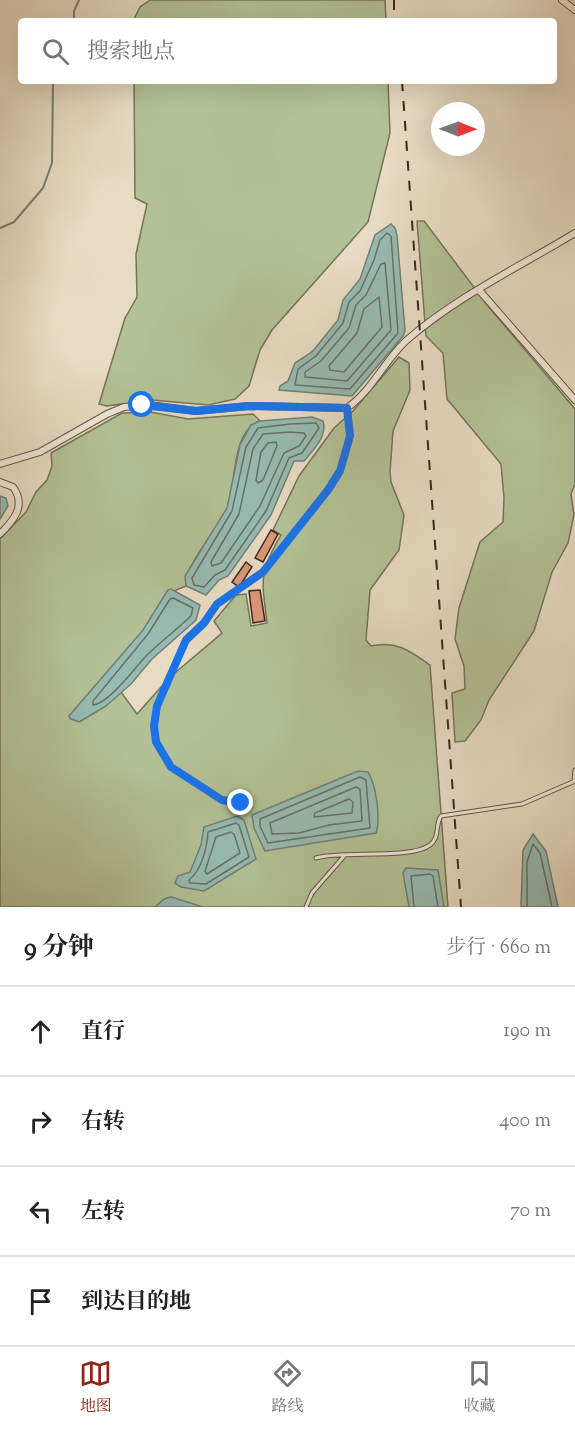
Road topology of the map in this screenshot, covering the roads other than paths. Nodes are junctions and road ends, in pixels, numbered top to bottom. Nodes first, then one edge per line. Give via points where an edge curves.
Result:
1 (562, 0) edge
2 (575, 10) edge
3 (575, 232) edge
4 (479, 290) junction
5 (575, 400) edge
6 (347, 408) junction
7 (0, 464) edge
8 (0, 482) edge
9 (0, 534) edge
10 (575, 770) edge
11 (575, 781) edge
12 (241, 803) dead end
13 (345, 855) junction
14 (316, 858) dead end
15 (306, 907) edge

1 - 2 street
3 - 4 street
4 - 5 street
4 - 6 street via 406,341
6 - 7 street via 249,406 196,411 148,405 124,407 40,452
6 - 12 lane via 350,436 340,471 328,490 263,572 217,604 186,640 157,706 156,742 171,767 222,800
8 - 9 street via 14,488 19,505 16,516
10 - 11 lane
11 - 13 lane via 522,804 441,816 434,841 425,848
13 - 14 lane
13 - 15 lane via 312,893

